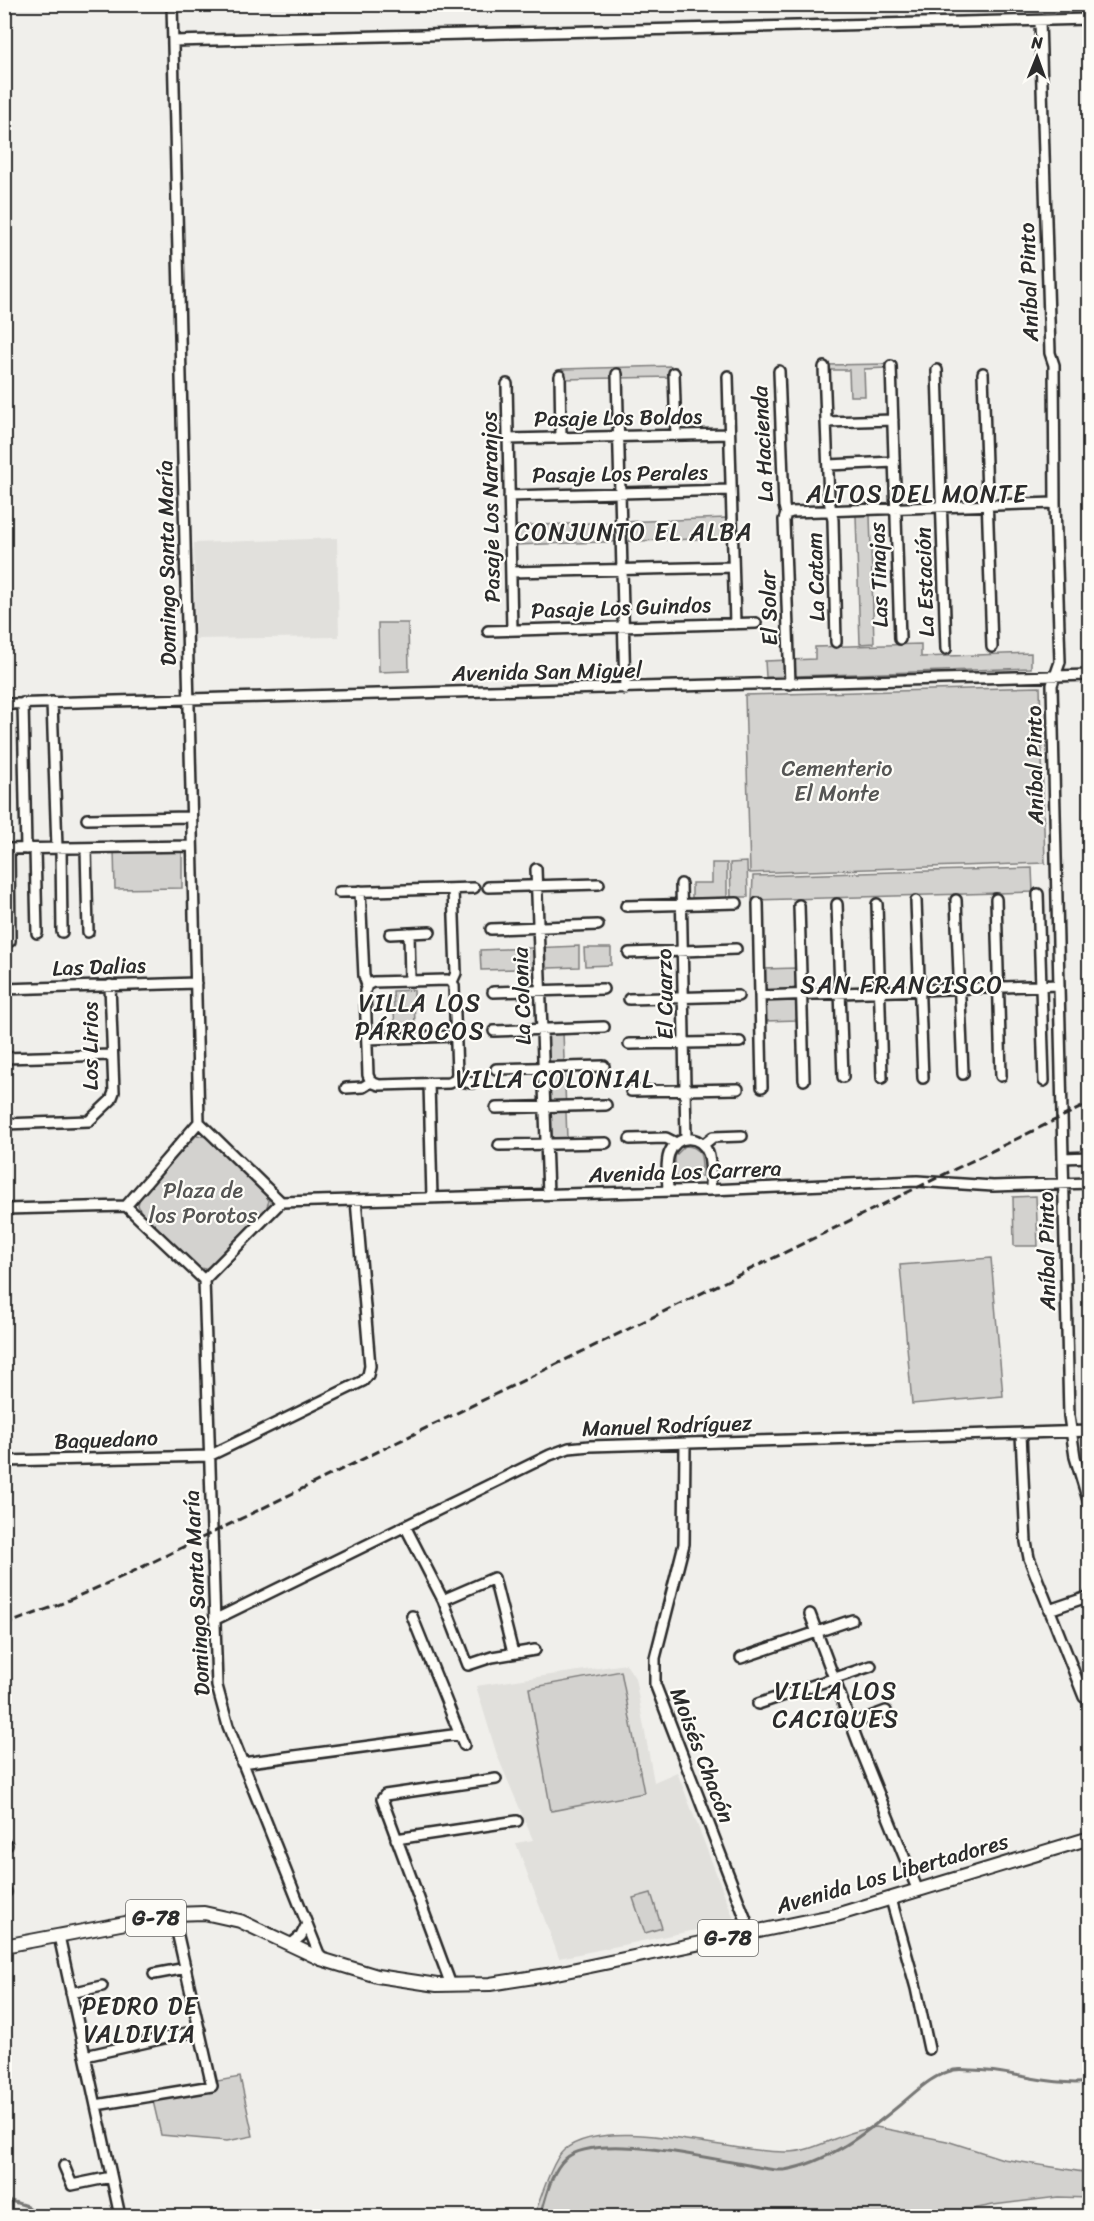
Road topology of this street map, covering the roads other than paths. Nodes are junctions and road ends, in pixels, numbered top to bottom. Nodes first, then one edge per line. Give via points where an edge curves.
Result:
1 (172, 4) edge
2 (1089, 19) edge
3 (1040, 21) junction
4 (173, 41) junction
5 (891, 366) dead end
6 (824, 368) dead end
7 (937, 370) dead end
8 (779, 371) dead end
9 (674, 373) dead end
10 (983, 373) dead end
11 (617, 374) dead end
12 (728, 375) dead end
13 (560, 376) dead end
14 (507, 384) dead end
15 (893, 420) junction
16 (826, 422) junction
17 (729, 434) junction
18 (676, 435) junction
19 (618, 436) junction
20 (561, 438) junction
21 (508, 439) junction
22 (894, 462) junction
23 (828, 465) junction
24 (731, 490) junction
25 (620, 493) junction
26 (509, 496) junction
27 (1055, 503) junction
28 (987, 506) junction
29 (941, 507) junction
30 (896, 508) junction
31 (831, 510) junction
32 (786, 514) junction
33 (733, 567) junction
34 (622, 570) junction
35 (511, 572) junction
36 (756, 623) dead end
37 (735, 624) junction
38 (624, 627) junction
39 (512, 630) junction
40 (488, 631) dead end
41 (900, 639) dead end
42 (836, 642) dead end
43 (992, 647) dead end
44 (946, 649) dead end
45 (1089, 675) edge
46 (1054, 676) junction
47 (790, 684) junction
48 (626, 689) junction
49 (188, 699) junction
50 (52, 702) junction
51 (23, 703) junction
52 (4, 704) edge
53 (191, 817) junction
54 (87, 819) dead end
55 (192, 846) junction
56 (59, 848) junction
57 (86, 848) junction
58 (7, 849) edge
59 (30, 849) junction
60 (536, 869) dead end
61 (599, 884) dead end
62 (681, 884) dead end
63 (536, 886) junction
64 (489, 887) dead end
65 (474, 888) dead end
66 (453, 889) junction
67 (360, 891) junction
68 (339, 892) dead end
69 (1038, 894) dead end
70 (996, 899) dead end
71 (956, 900) dead end
72 (916, 901) dead end
73 (737, 903) dead end
74 (758, 903) dead end
75 (682, 904) junction
76 (837, 904) dead end
77 (877, 904) dead end
78 (799, 905) dead end
79 (626, 906) dead end
80 (598, 925) dead end
81 (538, 927) junction
82 (491, 929) dead end
83 (62, 932) dead end
84 (88, 932) dead end
85 (430, 932) dead end
86 (37, 933) dead end
87 (409, 933) junction
88 (390, 934) dead end
89 (10, 941) dead end
90 (736, 949) dead end
91 (683, 951) junction
92 (629, 953) dead end
93 (410, 981) junction
94 (452, 982) junction
95 (196, 983) junction
96 (110, 985) junction
97 (367, 985) junction
98 (1059, 985) junction
99 (1041, 986) junction
100 (999, 987) junction
101 (960, 988) junction
102 (4, 989) edge
103 (603, 989) dead end
104 (540, 990) junction
105 (920, 990) junction
106 (879, 991) junction
107 (493, 992) dead end
108 (840, 993) junction
109 (801, 994) junction
110 (738, 996) dead end
111 (760, 996) junction
112 (684, 998) junction
113 (629, 999) dead end
114 (604, 1026) dead end
115 (542, 1029) junction
116 (494, 1031) dead end
117 (456, 1036) junction
118 (367, 1039) junction
119 (740, 1042) dead end
120 (684, 1043) junction
121 (629, 1044) dead end
122 (112, 1055) junction
123 (4, 1058) edge
124 (604, 1066) dead end
125 (543, 1067) junction
126 (496, 1069) dead end
127 (963, 1074) dead end
128 (1001, 1076) dead end
129 (843, 1077) dead end
130 (882, 1078) dead end
131 (923, 1078) dead end
132 (455, 1080) junction
133 (804, 1080) dead end
134 (1044, 1081) dead end
135 (371, 1082) junction
136 (429, 1083) junction
137 (472, 1083) dead end
138 (762, 1087) dead end
139 (346, 1088) dead end
140 (738, 1089) dead end
141 (685, 1090) junction
142 (631, 1091) dead end
143 (606, 1105) dead end
144 (545, 1107) junction
145 (496, 1108) dead end
146 (199, 1122) junction
147 (4, 1124) edge
148 (742, 1136) dead end
149 (686, 1138) junction
150 (630, 1139) dead end
151 (606, 1143) dead end
152 (676, 1143) junction
153 (546, 1144) junction
154 (499, 1145) dead end
155 (703, 1145) junction
156 (1089, 1157) edge
157 (1064, 1158) junction
158 (1089, 1183) edge
159 (1064, 1184) junction
160 (710, 1190) junction
161 (668, 1191) junction
162 (548, 1194) junction
163 (432, 1198) junction
164 (356, 1200) junction
165 (281, 1202) junction
166 (126, 1206) junction
167 (4, 1209) edge
168 (204, 1280) junction
169 (1089, 1431) edge
170 (1071, 1432) junction
171 (1021, 1434) junction
172 (685, 1444) junction
173 (209, 1456) junction
174 (4, 1461) edge
175 (1089, 1508) edge
176 (405, 1526) junction
177 (1089, 1596) edge
178 (443, 1600) junction
179 (1048, 1610) junction
180 (810, 1614) dead end
181 (412, 1616) dead end
182 (214, 1620) junction
183 (852, 1620) dead end
184 (817, 1632) junction
185 (535, 1650) dead end
186 (513, 1653) junction
187 (741, 1658) dead end
188 (871, 1666) dead end
189 (834, 1678) junction
190 (1084, 1697) dead end
191 (758, 1704) dead end
192 (886, 1711) dead end
193 (851, 1724) junction
194 (460, 1734) junction
195 (464, 1745) dead end
196 (242, 1763) junction
197 (496, 1779) dead end
198 (517, 1821) dead end
199 (1089, 1838) edge
200 (396, 1839) junction
201 (918, 1891) junction
202 (891, 1899) junction
203 (173, 1914) junction
204 (307, 1924) junction
205 (752, 1933) junction
206 (59, 1936) junction
207 (290, 1945) junction
208 (4, 1946) edge
209 (321, 1959) junction
210 (186, 1968) junction
211 (154, 1974) dead end
212 (451, 1985) junction
213 (102, 1986) dead end
214 (71, 1993) junction
215 (200, 2030) junction
216 (929, 2049) dead end
217 (85, 2056) junction
218 (96, 2105) junction
219 (64, 2166) dead end
220 (111, 2177) junction
221 (120, 2217) edge

1 - 4 street, Domingo Santa María
2 - 3 street
3 - 4 street
3 - 27 street, Aníbal Pinto via 1050,353 1054,364
4 - 49 street, Domingo Santa María
5 - 15 street, Las Tinajas
6 - 16 street, La Catam
7 - 29 street, La Estación
8 - 32 street, La Hacienda
9 - 18 street
10 - 28 street
11 - 19 street
12 - 17 street
13 - 20 street
14 - 21 street, Pasaje Los Naranjos
15 - 16 street
15 - 22 street, Las Tinajas
16 - 23 street, La Catam
17 - 18 street, Pasaje Los Boldos
17 - 24 street
18 - 19 street, Pasaje Los Boldos
19 - 20 street, Pasaje Los Boldos
19 - 25 street
20 - 21 street, Pasaje Los Boldos
21 - 26 street, Pasaje Los Naranjos
22 - 23 street
22 - 30 street, Las Tinajas
23 - 31 street, La Catam
24 - 25 street, Pasaje Los Perales
24 - 33 street
25 - 26 street, Pasaje Los Perales
25 - 34 street
26 - 35 street, Pasaje Los Naranjos
27 - 28 street
27 - 46 street, Aníbal Pinto via 1060,662
28 - 29 street
28 - 43 street
29 - 30 street
29 - 44 street, La Estación
30 - 31 street
30 - 41 street, Las Tinajas
31 - 32 street
31 - 42 street, La Catam
32 - 47 street, El Solar
33 - 34 street
33 - 37 street
34 - 35 street
34 - 38 street
35 - 39 street, Pasaje Los Naranjos
36 - 37 street, Pasaje Los Guindos
37 - 38 street, Pasaje Los Guindos
38 - 39 street, Pasaje Los Guindos
38 - 48 street
39 - 40 street, Pasaje Los Guindos
45 - 46 street, Avenida San Miguel
46 - 47 street, Avenida San Miguel
46 - 98 street, Aníbal Pinto
47 - 48 street, Avenida San Miguel
48 - 49 street, Avenida San Miguel
49 - 50 street, Avenida San Miguel
49 - 53 street, Domingo Santa María
50 - 51 street, Avenida San Miguel
50 - 56 street
51 - 52 street, Avenida San Miguel
51 - 59 street
53 - 54 street
53 - 55 street, Domingo Santa María
55 - 57 street
55 - 95 street, Domingo Santa María
56 - 57 street
56 - 59 street
56 - 83 street
57 - 84 street
58 - 59 street
58 - 89 street
59 - 86 street
60 - 63 street, La Colonia
61 - 63 street
62 - 75 street, El Cuarzo
63 - 64 street
63 - 81 street, La Colonia
65 - 66 street
66 - 67 street
66 - 94 street via 456,973
67 - 68 street
67 - 97 street
69 - 99 street
70 - 100 street
71 - 101 street
72 - 105 street
73 - 75 street
74 - 111 street
75 - 79 street
75 - 91 street, El Cuarzo
76 - 108 street
77 - 106 street
78 - 109 street
80 - 81 street
81 - 82 street
81 - 104 street, La Colonia
85 - 87 street
87 - 88 street
87 - 93 street
90 - 91 street
91 - 92 street
91 - 112 street, El Cuarzo
93 - 94 street
93 - 97 street
94 - 117 street
95 - 96 street, Las Dalias
95 - 146 street, Domingo Santa María
96 - 102 street, Las Dalias
96 - 122 street, Los Lirios
97 - 118 street
98 - 99 street
98 - 157 street, Aníbal Pinto
99 - 100 street
99 - 134 street
100 - 101 street
100 - 128 street
101 - 105 street
101 - 127 street
103 - 104 street
104 - 107 street
104 - 115 street, La Colonia
105 - 106 street
105 - 131 street
106 - 108 street
106 - 130 street
108 - 109 street
108 - 129 street
109 - 111 street
109 - 133 street
110 - 112 street
111 - 138 street
112 - 113 street
112 - 120 street, El Cuarzo
114 - 115 street
115 - 116 street
115 - 125 street, La Colonia
117 - 118 street
117 - 132 street
118 - 135 street
119 - 120 street
120 - 121 street
120 - 141 street, El Cuarzo
122 - 123 street
122 - 147 street, Los Lirios via 113,1096 92,1119
124 - 125 street
125 - 126 street
125 - 144 street, La Colonia
132 - 136 street
132 - 137 street
135 - 136 street
135 - 139 street
136 - 163 street
140 - 141 street
141 - 142 street
141 - 149 street, El Cuarzo
143 - 144 street
144 - 145 street
144 - 153 street, La Colonia
146 - 165 street
146 - 166 street
148 - 155 street via 717,1136
149 - 152 street
149 - 155 street
150 - 152 street via 666,1138
151 - 153 street
152 - 161 street via 668,1157
153 - 154 street
153 - 162 street, La Colonia
155 - 160 street via 709,1158
156 - 157 street
157 - 159 street, Aníbal Pinto
158 - 159 street, Avenida Los Carrera
159 - 160 street, Avenida Los Carrera via 993,1186 917,1181
159 - 170 street, Aníbal Pinto
160 - 161 street, Avenida Los Carrera
161 - 162 street, Avenida Los Carrera
162 - 163 street, Avenida Los Carrera
163 - 164 street, Avenida Los Carrera
164 - 165 street, Avenida Los Carrera
164 - 173 street via 368,1375 360,1383
165 - 168 street
166 - 167 street
166 - 168 street
168 - 173 street, Domingo Santa María
169 - 170 street, Manuel Rodríguez
170 - 171 street, Manuel Rodríguez
170 - 175 street, Aníbal Pinto
171 - 172 street, Manuel Rodríguez
171 - 179 street via 1026,1542
172 - 176 street, Manuel Rodríguez via 569,1448
172 - 205 street, Moisés Chacón via 684,1544 656,1650 655,1684
173 - 174 street, Baquedano
173 - 182 street, Domingo Santa María
176 - 178 street
176 - 182 street, Manuel Rodríguez
177 - 179 street
178 - 186 street via 468,1665
178 - 186 street via 494,1578
179 - 190 street
180 - 184 street
181 - 194 street
182 - 196 street, Domingo Santa María via 219,1700
183 - 184 street
184 - 187 street
184 - 189 street
185 - 186 street
188 - 189 street
189 - 191 street
189 - 193 street
192 - 193 street
193 - 201 street
194 - 195 street
194 - 196 street
196 - 204 street, Domingo Santa María
197 - 200 street via 385,1795 382,1799
198 - 200 street
199 - 201 main road, Avenida Los Libertadores / G-78
200 - 212 street
201 - 202 main road, Avenida Los Libertadores / G-78
202 - 205 main road, Avenida Los Libertadores / G-78
202 - 216 street
203 - 206 main road, Avenida Los Libertadores / G-78
203 - 207 main road, Avenida Los Libertadores / G-78 via 194,1912 227,1917
203 - 210 street
204 - 207 street
204 - 209 street, Domingo Santa María
205 - 212 main road, Avenida Los Libertadores / G-78 via 528,1979
206 - 208 main road, Avenida Los Libertadores / G-78
206 - 214 street
207 - 209 main road, Avenida Los Libertadores / G-78
209 - 212 main road, Avenida Los Libertadores / G-78 via 387,1978
210 - 211 street
210 - 215 street
213 - 214 street
214 - 217 street
215 - 217 street
215 - 218 street via 212,2085
217 - 218 street
218 - 220 street
219 - 220 street via 72,2185
220 - 221 street

